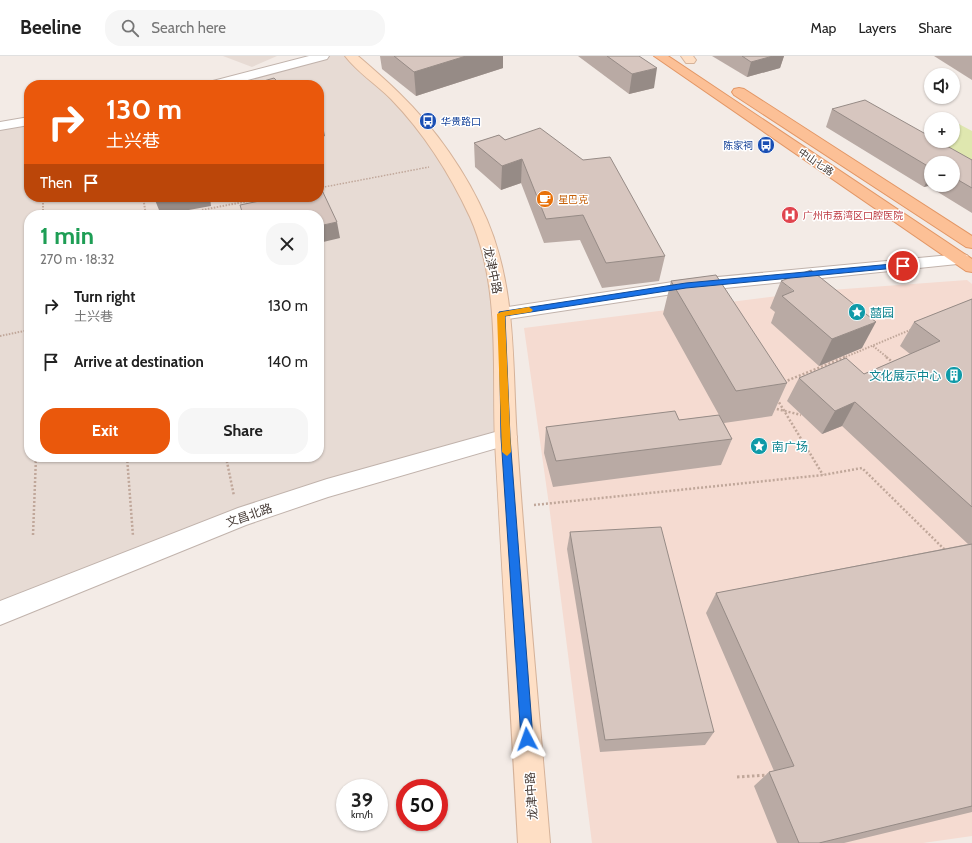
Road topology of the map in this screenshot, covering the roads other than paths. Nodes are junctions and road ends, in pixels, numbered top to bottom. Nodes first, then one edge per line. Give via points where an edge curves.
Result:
1 (323, 56) edge
2 (351, 56) edge
3 (660, 56) edge
4 (687, 57) edge
5 (704, 69) dead end
6 (233, 80) edge
7 (730, 86) dead end
8 (24, 123) edge
9 (0, 126) edge
10 (972, 243) edge
11 (967, 263) edge
12 (501, 314) junction
13 (506, 437) junction
14 (0, 613) edge
15 (534, 843) edge

1 - 6 street
2 - 12 main road, 龙津中路 via 405,106 435,142 457,175 487,243
3 - 11 main road, 中山七路
4 - 5 main road
7 - 10 main road, 中山七路
8 - 9 street
11 - 12 street via 686,286
12 - 13 main road, 龙津中路
13 - 14 street, 文昌北路 via 334,486 238,518
13 - 15 main road, 龙津中路

